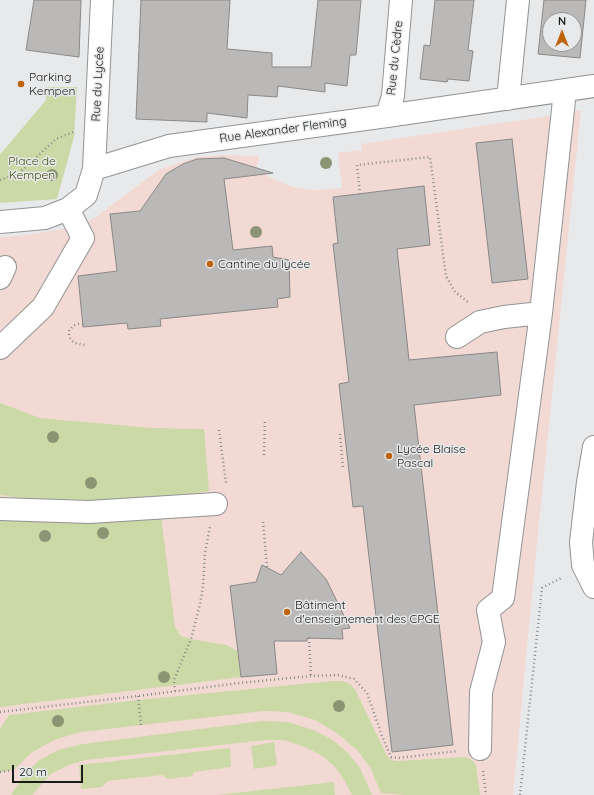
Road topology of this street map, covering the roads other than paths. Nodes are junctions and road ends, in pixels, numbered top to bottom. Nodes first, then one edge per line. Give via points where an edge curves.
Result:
1 (102, 0) edge
2 (401, 0) edge
3 (518, 0) edge
4 (594, 86) edge
5 (565, 91) junction
6 (508, 99) junction
7 (387, 116) junction
8 (94, 169) junction
9 (68, 209) junction
10 (0, 222) edge
11 (541, 313) junction
12 (457, 337) dead end
13 (0, 348) edge
14 (594, 447) edge
15 (221, 495) road end
16 (0, 509) edge
17 (594, 587) edge
18 (480, 749) road end

1 - 8 street, Rue du Lycée
2 - 7 street, Rue du Cèdre via 393,96
3 - 6 street
4 - 5 street, Rue Alexander Fleming
5 - 6 street, Rue Alexander Fleming
5 - 11 street
6 - 7 street, Rue Alexander Fleming
7 - 8 street, Rue Alexander Fleming via 169,146
8 - 9 street via 86,195
9 - 10 street via 45,218
9 - 13 street via 83,238 43,307
11 - 12 street via 480,322
11 - 18 street via 503,598 488,610 494,642 481,692
14 - 17 street via 581,542 583,565
15 - 16 street via 89,512

